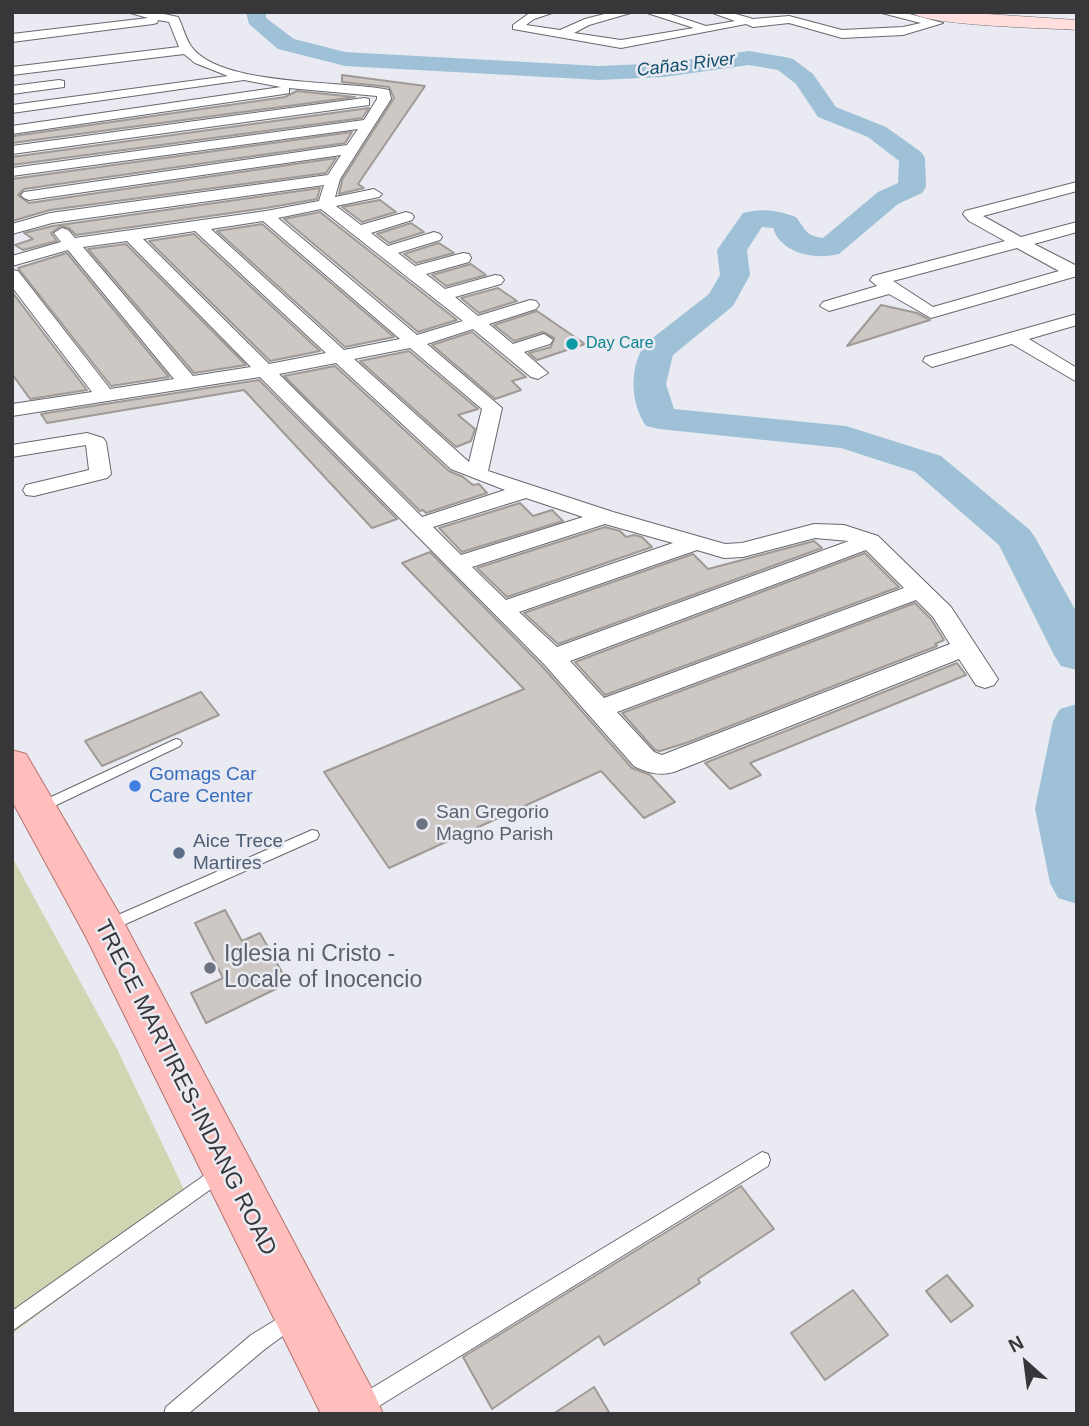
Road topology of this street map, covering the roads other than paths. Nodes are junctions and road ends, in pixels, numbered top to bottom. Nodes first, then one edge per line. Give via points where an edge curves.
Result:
1 (133, 12) edge
2 (550, 12) edge
3 (628, 12) edge
4 (650, 12) edge
5 (716, 12) edge
6 (818, 12) edge
7 (919, 12) edge
8 (877, 15) edge
9 (606, 18) junction
10 (174, 19) junction
11 (789, 19) junction
12 (585, 22) junction
13 (753, 23) junction
14 (1077, 25) edge
15 (705, 28) junction
16 (827, 29) junction
17 (560, 35) junction
18 (12, 38) edge
19 (187, 50) junction
20 (208, 65) junction
21 (182, 68) dead end
22 (12, 71) edge
23 (248, 77) junction
24 (77, 82) dead end
25 (313, 86) junction
26 (12, 90) edge
27 (384, 99) junction
28 (12, 109) edge
29 (366, 124) junction
30 (12, 130) edge
31 (352, 149) junction
32 (12, 150) edge
33 (12, 172) edge
34 (333, 179) junction
35 (1077, 186) edge
36 (19, 190) edge
37 (374, 194) dead end
38 (325, 205) junction
39 (266, 216) junction
40 (405, 217) dead end
41 (200, 226) junction
42 (1077, 228) edge
43 (12, 229) edge
44 (60, 231) junction
45 (359, 231) junction
46 (131, 236) junction
47 (434, 237) dead end
48 (1019, 243) junction
49 (385, 252) junction
50 (463, 258) dead end
51 (12, 261) edge
52 (1075, 271) edge
53 (411, 273) junction
54 (12, 275) edge
55 (495, 280) dead end
56 (891, 288) junction
57 (442, 295) junction
58 (530, 305) dead end
59 (829, 306) dead end
60 (475, 323) junction
61 (1074, 323) edge
62 (1014, 338) junction
63 (544, 340) dead end
64 (414, 342) junction
65 (510, 351) junction
66 (340, 356) junction
67 (932, 361) dead end
68 (264, 371) junction
69 (538, 373) dead end
70 (1077, 376) edge
71 (187, 382) junction
72 (104, 395) junction
73 (16, 405) edge
74 (12, 451) edge
75 (477, 474) junction
76 (34, 489) dead end
77 (525, 491) junction
78 (605, 517) junction
79 (418, 525) junction
80 (870, 541) junction
81 (693, 544) junction
82 (457, 564) junction
83 (922, 590) junction
84 (502, 610) junction
85 (966, 647) junction
86 (553, 657) junction
87 (985, 679) dead end
88 (599, 709) junction
89 (176, 743) dead end
90 (12, 764) edge
91 (37, 808) junction
92 (312, 835) dead end
93 (104, 928) junction
94 (762, 1160) dead end
95 (227, 1168) junction
96 (301, 1313) junction
97 (12, 1322) edge
98 (352, 1413) edge
99 (173, 1414) edge

1 - 10 street
2 - 17 street via 524,15 517,27
3 - 9 street
4 - 15 street
5 - 13 street
6 - 11 street
7 - 14 main road
8 - 16 street
8 - 16 street via 937,23 886,32
9 - 12 street
9 - 12 street via 626,24 612,27
10 - 18 street
10 - 19 street via 175,35
11 - 13 street
11 - 16 street
12 - 17 street
13 - 15 street
15 - 17 street via 621,44
19 - 20 street
19 - 22 street
20 - 21 street
20 - 23 street
23 - 25 street
23 - 28 street
24 - 26 street
25 - 27 street via 384,93
25 - 30 street
27 - 29 street
27 - 32 street
29 - 31 street
29 - 33 street
31 - 34 street
31 - 36 street
34 - 38 street
34 - 44 street
35 - 48 street via 971,214
36 - 44 street
37 - 38 street
38 - 39 street
38 - 45 street
39 - 41 street
39 - 64 street
40 - 45 street
41 - 46 street
41 - 66 street
42 - 48 street
43 - 44 street
44 - 46 street
44 - 51 street
44 - 71 street
45 - 49 street
46 - 68 street
47 - 49 street
48 - 52 street
48 - 56 street via 878,280
49 - 53 street
50 - 53 street
52 - 56 street via 931,313
53 - 57 street
54 - 72 street
55 - 57 street
56 - 59 street
57 - 60 street
58 - 60 street
60 - 64 street
60 - 65 street
61 - 62 street
62 - 67 street
62 - 70 street
63 - 65 street
64 - 66 street
64 - 75 street via 492,408
65 - 69 street
66 - 68 street
66 - 75 street via 458,465
68 - 71 street
68 - 79 street
71 - 72 street
72 - 73 street
74 - 76 street via 87,439 96,442 100,474
75 - 77 street
77 - 78 street
77 - 79 street
78 - 81 street
78 - 82 street
79 - 82 street
80 - 81 street via 830,530 732,552
80 - 83 street
80 - 86 street
81 - 84 street
82 - 84 street
83 - 85 street
83 - 88 street
84 - 86 street
85 - 87 street
85 - 88 street via 664,765 644,759
86 - 88 street
89 - 91 lane
90 - 91 main road, TRECE MARTIRES-INDANG ROAD
91 - 93 main road, TRECE MARTIRES-INDANG ROAD
92 - 93 lane
93 - 95 main road, TRECE MARTIRES-INDANG ROAD
94 - 98 lane
95 - 96 main road, TRECE MARTIRES-INDANG ROAD
95 - 97 lane
96 - 98 main road, TRECE MARTIRES-INDANG ROAD
96 - 99 lane via 258,1342

